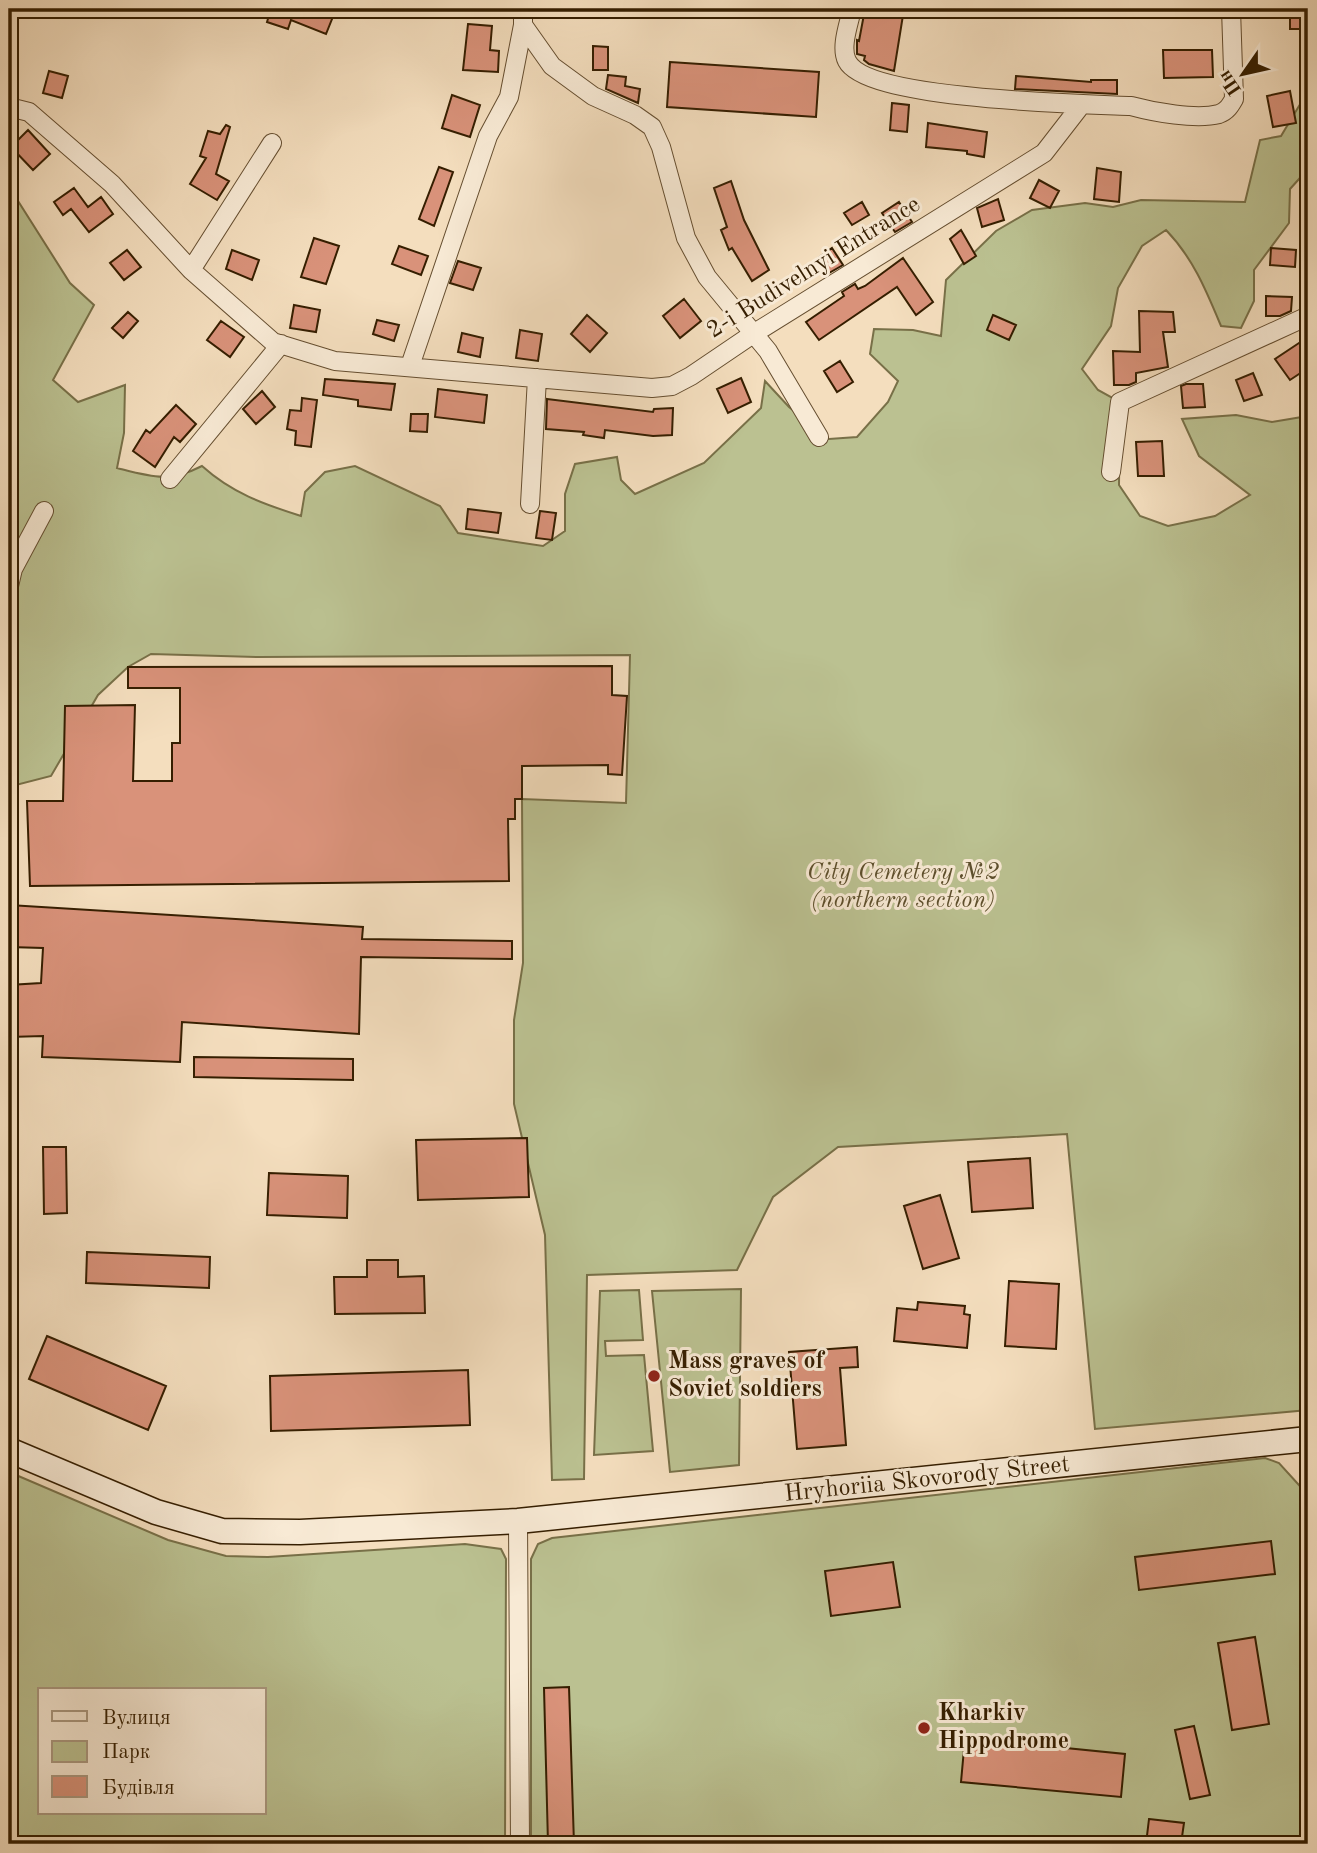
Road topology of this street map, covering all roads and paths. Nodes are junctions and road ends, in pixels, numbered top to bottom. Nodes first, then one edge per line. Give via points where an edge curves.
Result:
1 (852, 9) edge
2 (1231, 9) edge
3 (523, 17) edge
4 (1082, 104) junction
5 (9, 107) edge
6 (272, 143) dead end
7 (191, 270) junction
8 (1308, 316) edge
9 (753, 334) junction
10 (281, 344) junction
11 (410, 366) junction
12 (537, 378) junction
13 (819, 437) dead end
14 (1111, 471) dead end
15 (170, 479) dead end
16 (530, 504) dead end
17 (44, 511) dead end
18 (9, 586) edge
19 (1308, 1439) edge
20 (9, 1450) edge
21 (518, 1521) junction
22 (520, 1844) edge

1 - 4 street via 844,51 855,70 954,96
2 - 4 street via 1234,99 1227,109 1217,114 1160,113 1131,106
3 - 9 street via 552,66 593,96 652,127 687,238 707,277
3 - 11 street via 509,97 488,136
4 - 9 street, 2-i Budivelnyi Entrance via 1044,153
5 - 7 street, 2-i Budivelnyi Entrance via 29,111 112,184
6 - 7 street
7 - 10 street, 2-i Budivelnyi Entrance via 273,342
8 - 14 street via 1120,402
9 - 12 street, 2-i Budivelnyi Entrance via 672,386
9 - 13 street
10 - 11 street, 2-i Budivelnyi Entrance via 335,361
10 - 15 street
11 - 12 street, 2-i Budivelnyi Entrance
12 - 16 street
17 - 18 street via 13,569
19 - 21 street, Hryhoriia Skovorody Street
20 - 21 street, Hryhoriia Skovorody Street via 156,1512 222,1531 300,1532
21 - 22 street

